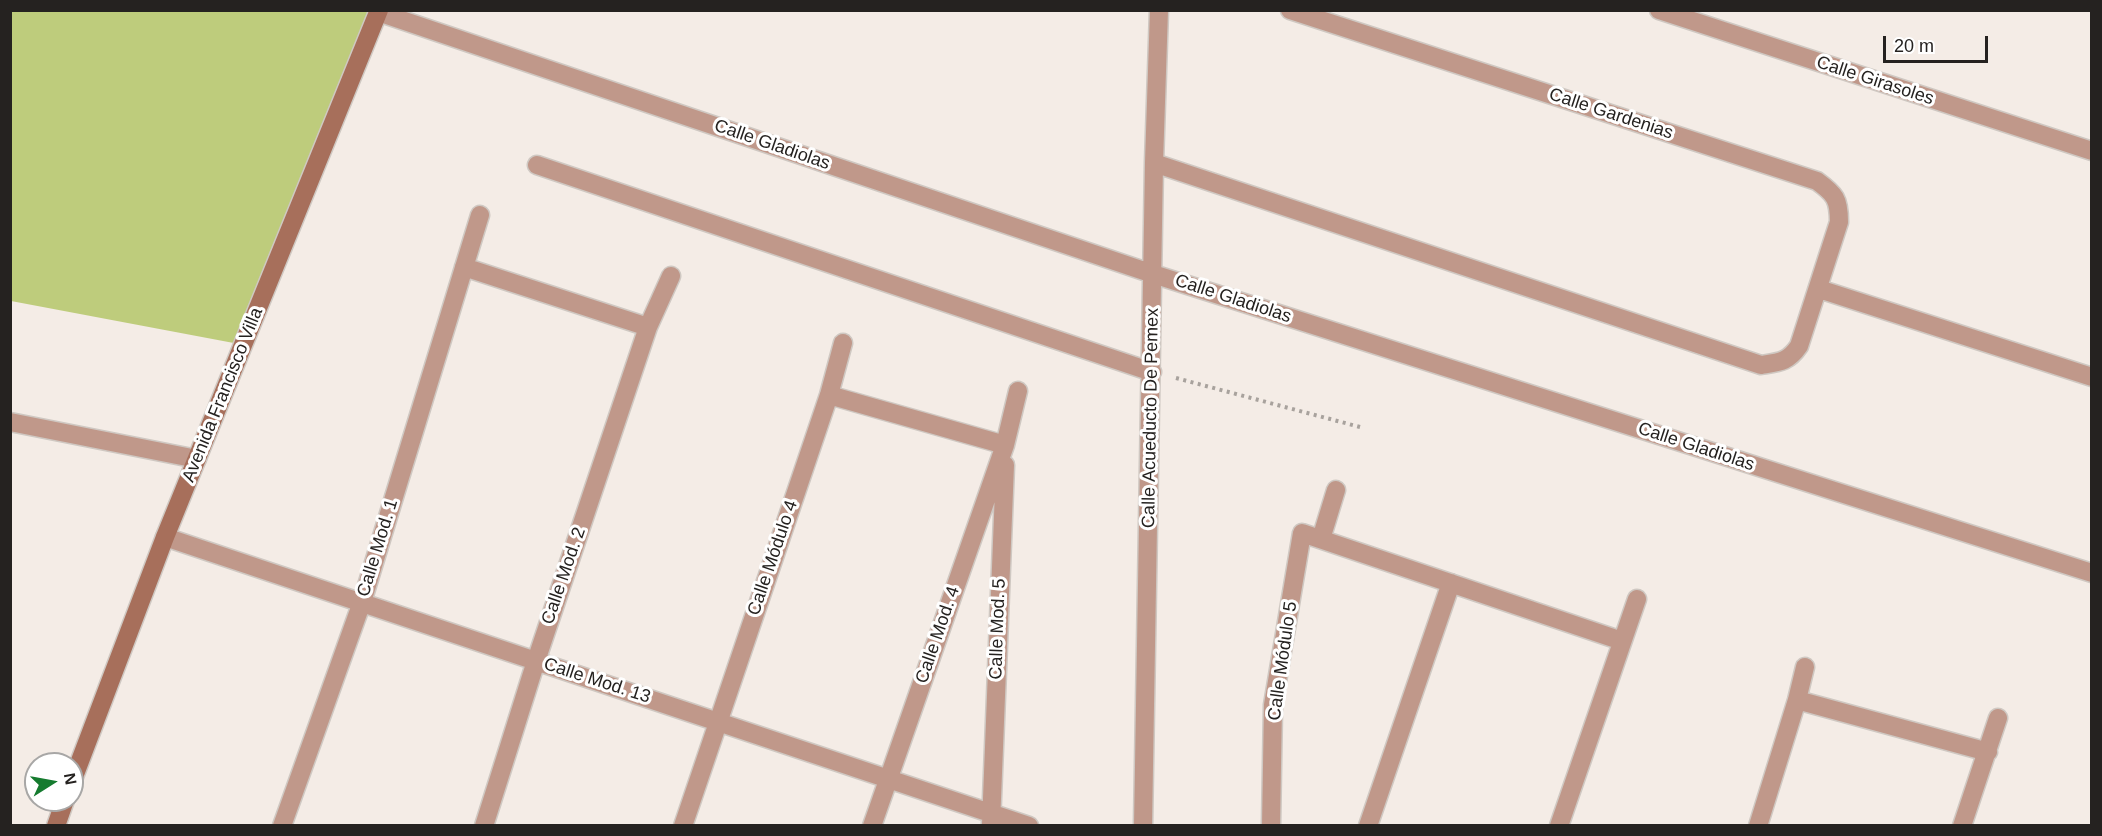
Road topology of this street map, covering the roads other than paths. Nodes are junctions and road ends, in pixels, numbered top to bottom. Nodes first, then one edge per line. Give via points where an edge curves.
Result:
1 (1159, 10) edge
2 (1290, 10) edge
3 (1659, 10) edge
4 (379, 11) edge
5 (2091, 151) edge
6 (1154, 163) junction
7 (537, 165) dead end
8 (480, 214) dead end
9 (464, 267) junction
10 (1153, 274) junction
11 (671, 276) dead end
12 (1819, 289) junction
13 (648, 327) junction
14 (843, 343) dead end
15 (1152, 372) junction
16 (2091, 377) edge
17 (1018, 391) dead end
18 (829, 395) junction
19 (10, 422) edge
20 (1005, 445) junction
21 (197, 459) junction
22 (1336, 490) dead end
23 (165, 537) junction
24 (1321, 539) junction
25 (2091, 573) edge
26 (1451, 583) junction
27 (1637, 599) dead end
28 (362, 602) junction
29 (1622, 641) junction
30 (536, 661) junction
31 (1805, 667) dead end
32 (1797, 700) junction
33 (1998, 718) dead end
34 (718, 721) junction
35 (83, 752) edge
36 (1988, 752) junction
37 (888, 778) junction
38 (990, 819) edge
39 (282, 825) edge
40 (483, 825) edge
41 (683, 825) edge
42 (872, 825) edge
43 (1029, 825) edge
44 (1143, 825) edge
45 (1271, 825) edge
46 (1368, 825) edge
47 (1559, 825) edge
48 (1758, 825) edge
49 (1962, 825) edge

1 - 6 street, Calle Acueducto De Pemex
2 - 12 street, Calle Gardenias via 1817,181 1830,190 1839,204 1839,222
3 - 5 street, Calle Girasoles
4 - 10 street, Calle Gladiolas
4 - 21 street, Avenida Francisco Villa
6 - 10 street, Calle Acueducto De Pemex
6 - 12 street, Calle Gardenias via 1761,365 1792,357
7 - 15 street
8 - 9 street, Calle Mod. 1
9 - 13 street
9 - 28 street, Calle Mod. 1
10 - 15 street, Calle Acueducto De Pemex
10 - 25 street, Calle Gladiolas
11 - 13 street, Calle Mod. 2
12 - 16 street
13 - 30 street, Calle Mod. 2
14 - 18 street, Calle Módulo 4
15 - 44 street, Calle Acueducto De Pemex
17 - 20 street
18 - 20 street
18 - 34 street, Calle Módulo 4
19 - 21 street
20 - 37 street, Calle Mod. 4
20 - 38 street, Calle Mod. 5
21 - 23 street, Avenida Francisco Villa
22 - 24 street
23 - 28 street, Calle Mod. 13
23 - 35 street, Avenida Francisco Villa
24 - 26 street
24 - 45 street, Calle Módulo 5 via 1302,533 1274,705
26 - 29 street
26 - 46 street
27 - 29 street
28 - 30 street, Calle Mod. 13
28 - 39 street, Calle Mod. 1
29 - 47 street
30 - 34 street, Calle Mod. 13
30 - 40 street, Calle Mod. 2
31 - 32 street
32 - 36 street
32 - 48 street
33 - 36 street
34 - 37 street, Calle Mod. 13
34 - 41 street, Calle Módulo 4
36 - 49 street
37 - 38 street, Calle Mod. 13
37 - 42 street, Calle Mod. 4
38 - 43 street, Calle Mod. 13

